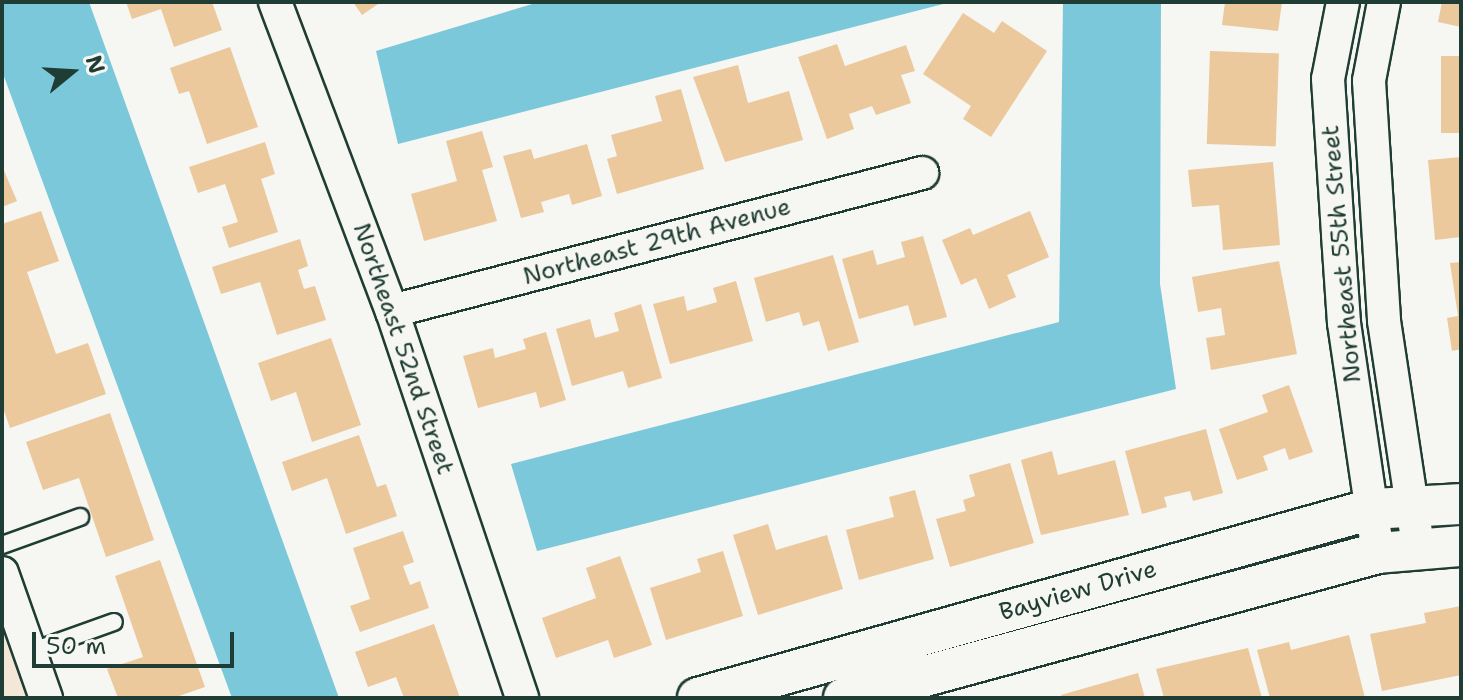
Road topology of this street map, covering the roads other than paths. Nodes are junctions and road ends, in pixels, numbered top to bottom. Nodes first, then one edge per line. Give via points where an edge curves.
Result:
1 (275, 2) edge
2 (1343, 2) edge
3 (1384, 2) edge
4 (922, 173) dead end
5 (392, 311) junction
6 (1461, 504) edge
7 (1412, 505) junction
8 (1372, 509) junction
9 (80, 517) dead end
10 (2, 545) edge
11 (1461, 546) edge
12 (1418, 547) junction
13 (1378, 553) junction
14 (1184, 561) junction
15 (2, 573) edge
16 (1196, 602) junction
17 (1005, 612) junction
18 (114, 622) dead end
19 (909, 639) junction
20 (1016, 651) junction
21 (30, 652) junction
22 (920, 677) junction
23 (716, 696) edge
24 (46, 698) edge
25 (522, 698) edge
26 (844, 698) edge

1 - 5 street, Northeast 52nd Street
2 - 8 street, Northeast 55th Street via 1328,79 1344,323
3 - 7 street, Northeast 55th Street via 1369,96 1384,321
4 - 5 street, Northeast 29th Avenue
5 - 25 street, Northeast 52nd Street
6 - 7 street, Bayview Drive
7 - 8 street, Bayview Drive
7 - 12 street, Northeast 55th Street
8 - 13 street, Northeast 55th Street
8 - 14 street, Bayview Drive
9 - 10 lane
11 - 12 street, Bayview Drive
12 - 13 street, Bayview Drive
13 - 16 street, Bayview Drive
14 - 16 street
14 - 17 street, Bayview Drive
15 - 21 street
16 - 20 street, Bayview Drive
17 - 19 street, Bayview Drive
17 - 20 street
18 - 21 lane
19 - 22 street
19 - 23 street, Bayview Drive
20 - 22 street, Bayview Drive
21 - 24 street
22 - 26 street, Bayview Drive

